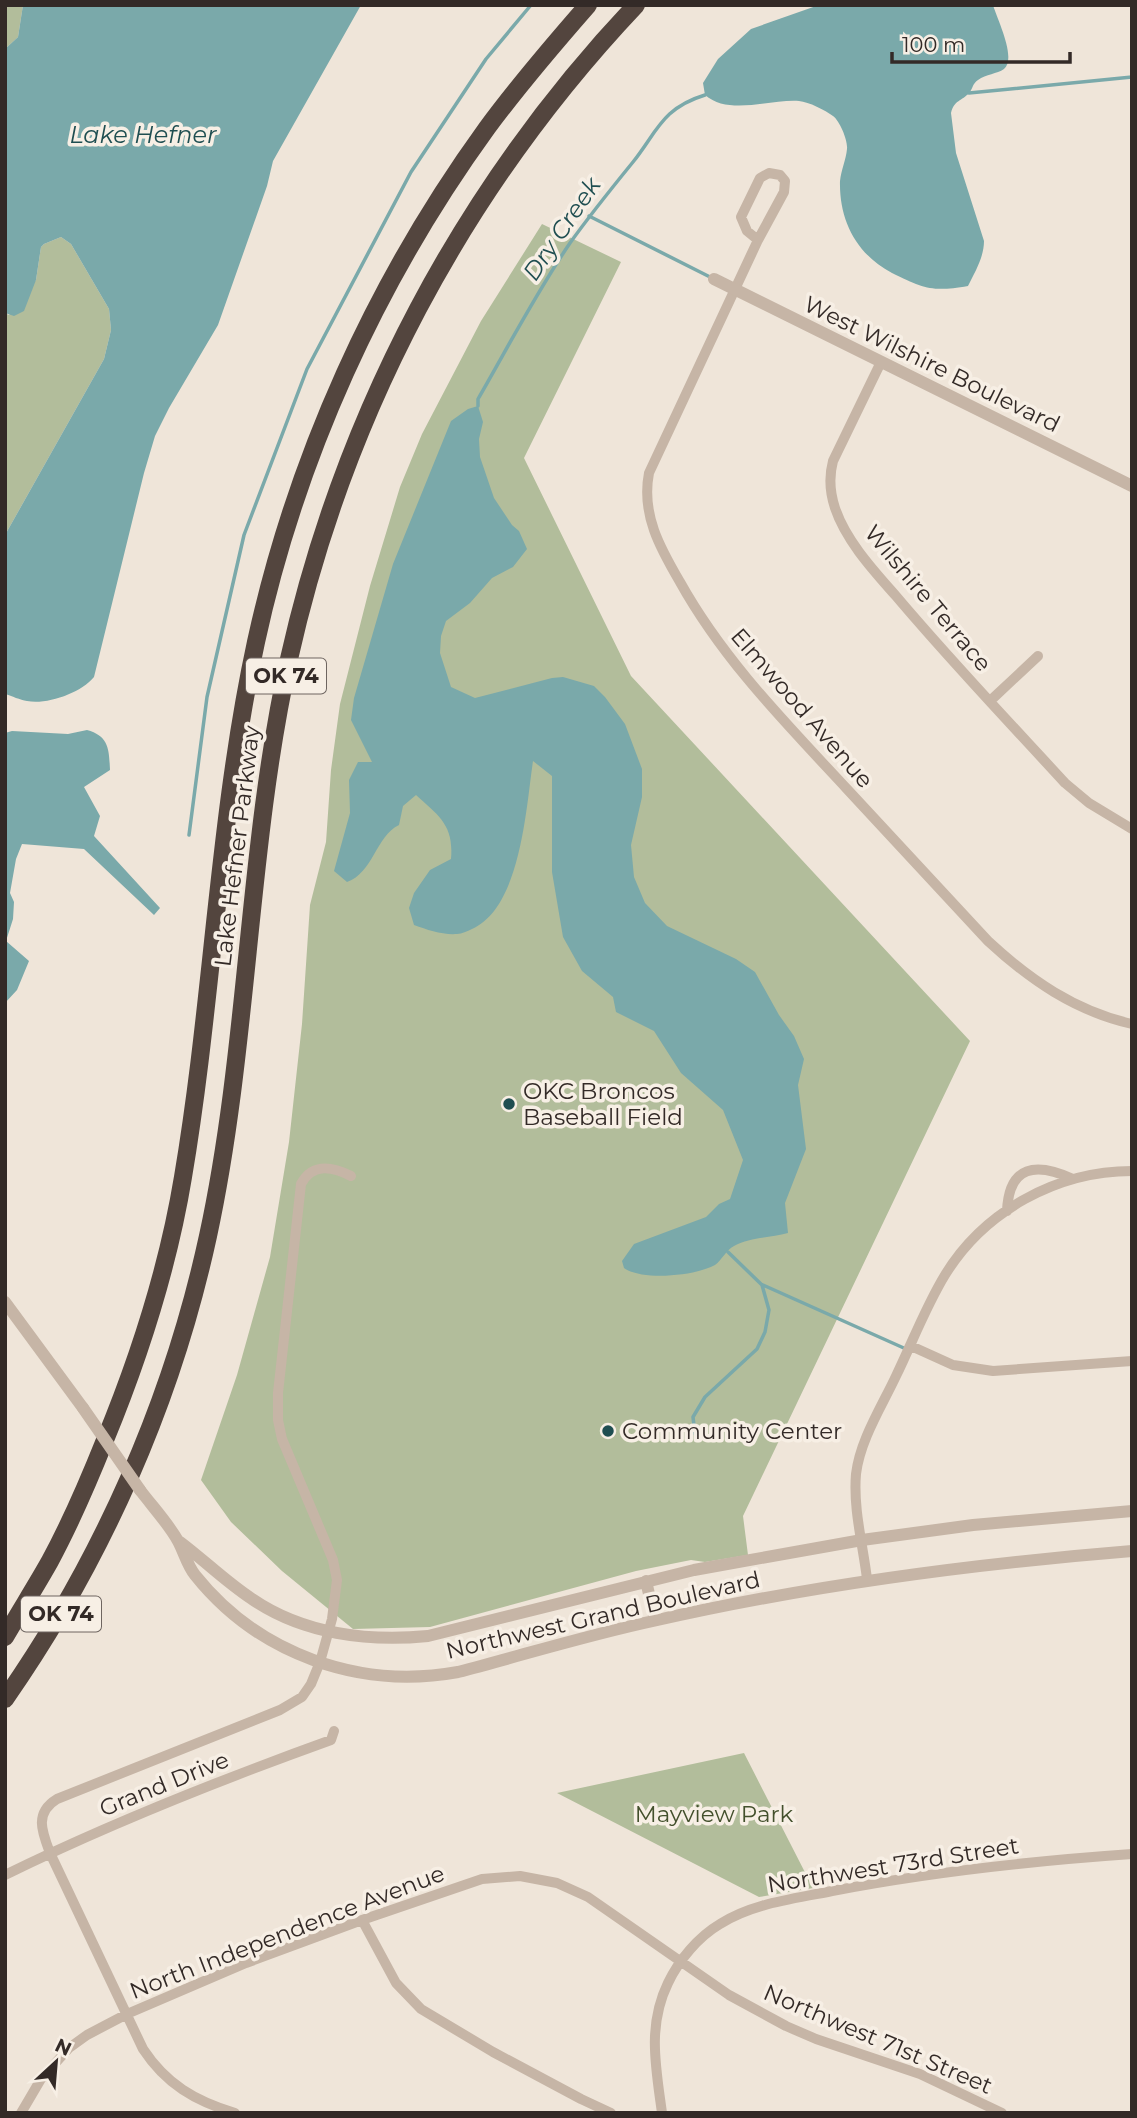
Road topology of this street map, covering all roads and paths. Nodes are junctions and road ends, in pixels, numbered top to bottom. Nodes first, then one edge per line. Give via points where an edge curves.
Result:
1 (588, 5) edge
2 (636, 5) edge
3 (758, 240) junction
4 (714, 279) dead end
5 (735, 290) junction
6 (881, 362) junction
7 (1132, 486) edge
8 (1038, 656) dead end
9 (990, 701) junction
10 (1132, 829) edge
11 (1132, 1024) edge
12 (1132, 1171) edge
13 (351, 1176) dead end
14 (1073, 1179) junction
15 (1007, 1211) junction
16 (5, 1302) edge
17 (911, 1346) junction
18 (1132, 1361) edge
19 (1132, 1511) edge
20 (177, 1539) junction
21 (862, 1540) junction
22 (1132, 1551) edge
23 (867, 1579) junction
24 (646, 1581) junction
25 (655, 1620) junction
26 (329, 1632) junction
27 (5, 1637) edge
28 (320, 1662) junction
29 (5, 1699) edge
30 (334, 1731) dead end
31 (50, 1853) junction
32 (1132, 1854) edge
33 (5, 1875) edge
34 (482, 1879) joint
35 (362, 1920) junction
36 (681, 1962) junction
37 (127, 2014) junction
38 (21, 2113) edge
39 (234, 2113) edge
40 (611, 2113) edge
41 (662, 2113) edge
42 (1002, 2113) edge

1 - 27 highway, Lake Hefner Parkway / OK 74 via 486,129 414,240 354,354 301,484 268,592 246,690 185,1168 158,1292 134,1370 88,1483
2 - 29 highway, Lake Hefner Parkway / OK 74 via 535,124 467,222 415,313 351,451 317,553 284,686 226,1134 209,1234 188,1316 158,1410 107,1525 62,1613
3 - 3 street, Elmwood Avenue via 741,217 761,178 769,173 780,175 784,192
3 - 5 street, Elmwood Avenue
4 - 5 street, West Wilshire Boulevard
5 - 6 street, West Wilshire Boulevard
5 - 11 street, Elmwood Avenue via 649,473 648,514 665,556 704,624 746,680 988,941 1053,993
6 - 7 street, West Wilshire Boulevard
6 - 9 street, Wilshire Terrace via 833,461 830,475 835,508 875,571
8 - 9 street, Wilshire Terrace
9 - 10 street, Wilshire Terrace via 1065,783
12 - 14 street
13 - 26 street via 319,1168 301,1184 276,1407 282,1439 335,1570
14 - 15 street via 1035,1193
14 - 15 street via 1041,1168 1023,1173 1010,1187
15 - 17 street via 954,1263
16 - 20 street, Northwest Grand Boulevard, bridge
17 - 18 street via 953,1365 993,1371
17 - 21 street via 869,1435 857,1472
19 - 21 street, Northwest Grand Boulevard
20 - 26 street, Northwest Grand Boulevard via 254,1601
20 - 28 street, Northwest Grand Boulevard via 192,1572 230,1612 282,1648
21 - 23 street
21 - 24 street, Northwest Grand Boulevard
22 - 23 street, Northwest Grand Boulevard
23 - 25 street, Northwest Grand Boulevard
24 - 25 street
24 - 26 street, Northwest Grand Boulevard via 428,1636 361,1637
25 - 28 street, Northwest Grand Boulevard via 434,1676 378,1676
26 - 28 street
28 - 31 street via 308,1690 295,1702 50,1803 40,1823
30 - 31 street, Grand Drive via 331,1740 201,1788
31 - 33 street, Grand Drive
31 - 37 street
32 - 36 street, Northwest 73rd Street via 946,1872 761,1906 721,1923
34 - 35 street, North Independence Avenue
34 - 36 street, Northwest 71st Street via 539,1878 574,1889
35 - 37 street, North Independence Avenue
35 - 40 street via 396,1983 421,2009
36 - 41 street, Northwest 73rd Street via 662,1995 654,2033
36 - 42 street, Northwest 71st Street via 786,2026 920,2074
37 - 38 street, North Independence Avenue via 69,2048 41,2079
37 - 39 street via 143,2049 163,2076 195,2099

